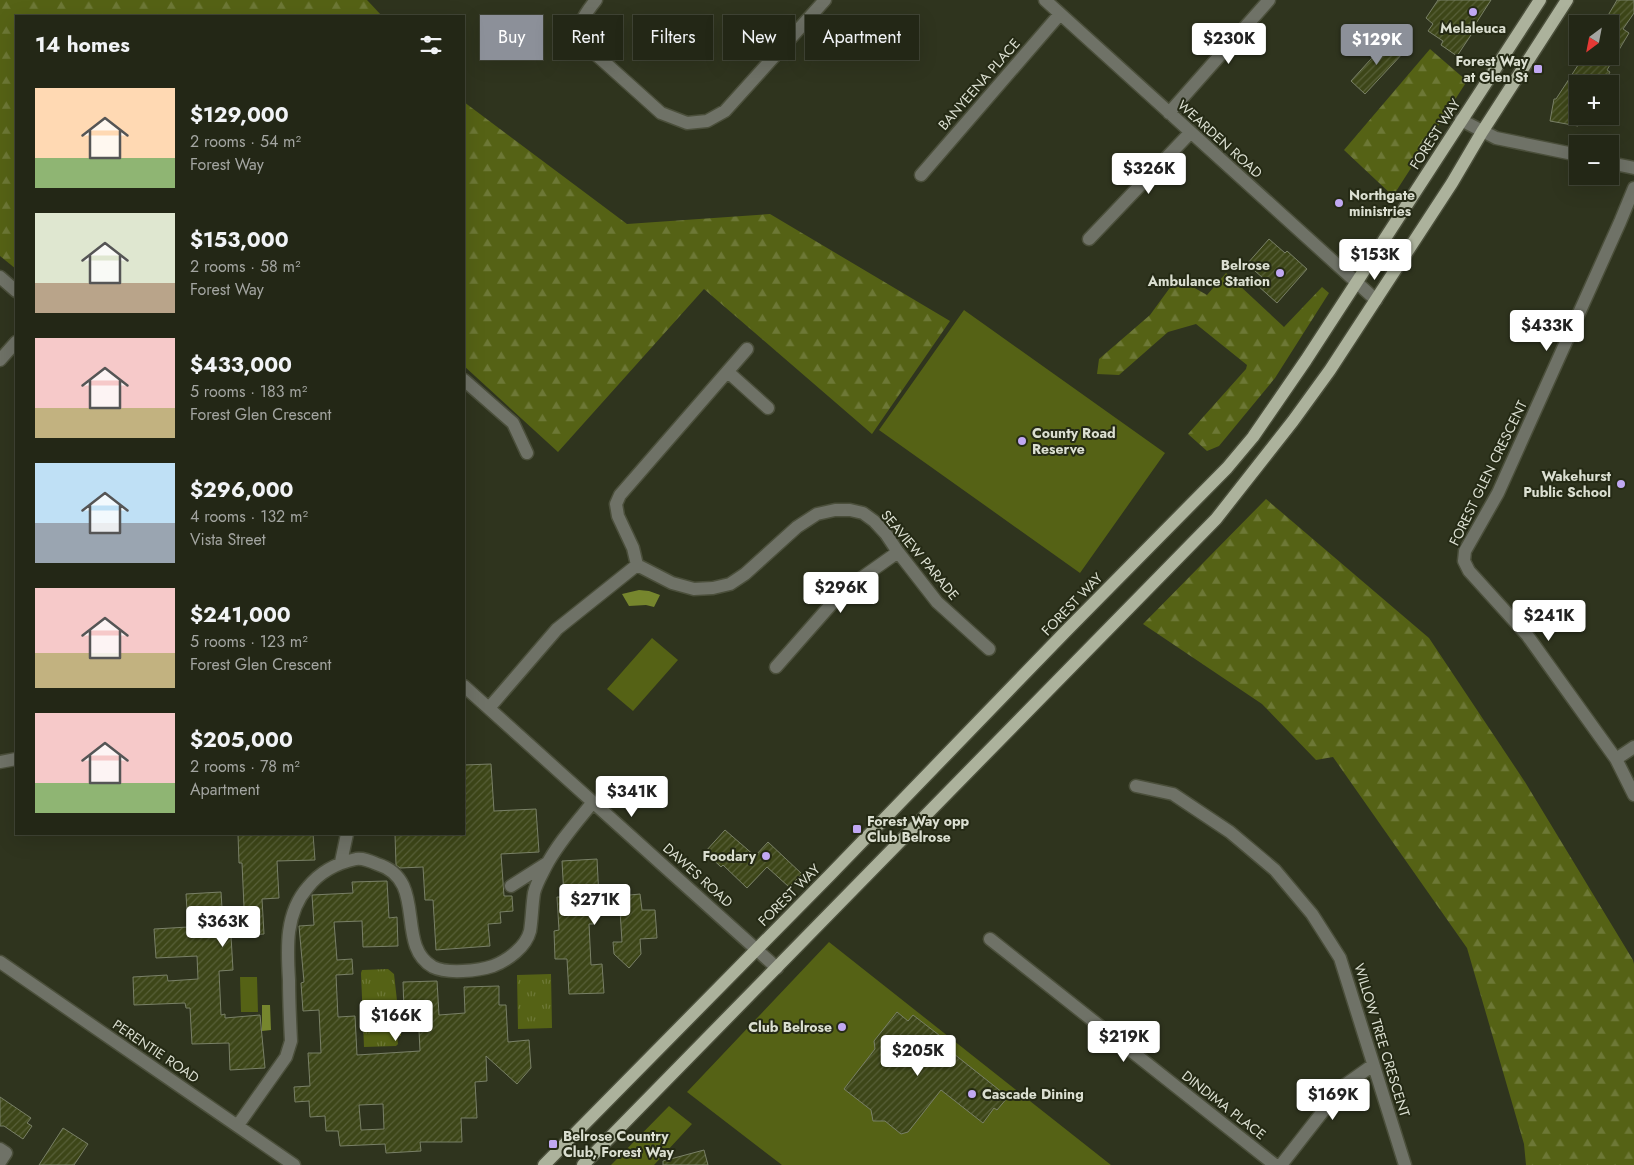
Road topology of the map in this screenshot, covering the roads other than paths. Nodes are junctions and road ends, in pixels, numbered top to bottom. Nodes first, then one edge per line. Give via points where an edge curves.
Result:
1 (596, 0) edge
2 (825, 0) edge
3 (1045, 0) edge
4 (1269, 0) edge
5 (1540, 0) edge
6 (1567, 0) edge
7 (1060, 14) junction
8 (1169, 112) junction
9 (1461, 120) junction
10 (1482, 132) junction
11 (1190, 133) junction
12 (1569, 153) edge
13 (1619, 165) edge
14 (1634, 168) edge
15 (921, 175) dead end
16 (1634, 188) edge
17 (1088, 239) dead end
18 (0, 277) edge
19 (1356, 283) junction
20 (15, 290) edge
21 (1376, 300) junction
22 (15, 343) edge
23 (747, 350) dead end
24 (0, 360) edge
25 (728, 372) junction
26 (465, 381) edge
27 (768, 408) dead end
28 (526, 453) dead end
29 (898, 552) junction
30 (637, 566) junction
31 (988, 649) dead end
32 (776, 667) dead end
33 (465, 687) edge
34 (488, 708) junction
35 (1634, 746) edge
36 (15, 759) edge
37 (1616, 759) junction
38 (0, 762) edge
39 (1136, 786) dead end
40 (1634, 795) edge
41 (593, 802) junction
42 (347, 835) edge
43 (341, 862) junction
44 (547, 863) junction
45 (511, 886) dead end
46 (990, 939) dead end
47 (756, 949) junction
48 (0, 962) edge
49 (777, 968) junction
50 (1373, 1065) junction
51 (238, 1125) junction
52 (0, 1149) edge
53 (0, 1162) edge
54 (294, 1165) edge
55 (544, 1165) edge
56 (583, 1165) edge
57 (1276, 1165) edge
58 (1281, 1165) edge
59 (1405, 1165) edge

1 - 2 street via 583,18 580,29 582,42 662,114 687,123 707,121 725,111
3 - 7 street, WEARDEN ROAD
4 - 8 street
5 - 9 main road, FOREST WAY
6 - 10 main road
7 - 8 street, WEARDEN ROAD
7 - 15 street, BANYEENA PLACE
8 - 11 street, WEARDEN ROAD
9 - 10 street
9 - 19 main road, FOREST WAY
10 - 12 street via 1502,140
10 - 21 main road
11 - 17 street
11 - 19 street, WEARDEN ROAD
13 - 14 street
16 - 37 street, FOREST GLEN CRESCENT via 1498,493 1464,551 1469,571 1527,635
18 - 20 street
19 - 21 street, WEARDEN ROAD
19 - 47 main road, FOREST WAY via 1253,437 1227,468
21 - 49 main road via 1330,370 1216,519
22 - 24 street
23 - 25 street
25 - 27 street
25 - 30 street via 620,495 616,504 618,516 633,548
26 - 28 street via 513,423
29 - 30 street, SEAVIEW PARADE via 886,534 863,513 835,510 817,514 798,527 730,584 694,589 672,583
29 - 31 street, SEAVIEW PARADE via 937,602
29 - 32 street via 842,591
30 - 34 street via 557,628
33 - 34 street, DAWES ROAD
34 - 41 street, DAWES ROAD
35 - 37 street
36 - 38 street
37 - 40 street, FOREST GLEN CRESCENT
39 - 50 street, WILLOW TREE CRESCENT via 1173,794 1230,832 1275,870 1312,914 1340,958
41 - 44 street
41 - 47 street, DAWES ROAD
42 - 43 street
43 - 44 street via 361,858 382,865 399,877 407,893 414,938 420,954 433,966 450,971 492,966 525,943 530,932 534,891
43 - 51 street via 308,887 294,910 287,940 291,1041 286,1057
44 - 45 street
46 - 57 street, DINDIMA PLACE
47 - 49 street, DAWES ROAD
47 - 55 main road, FOREST WAY
48 - 51 street, PERENTIE ROAD
49 - 56 main road
50 - 58 street via 1342,1087
50 - 59 street, WILLOW TREE CRESCENT
51 - 54 street, PERENTIE ROAD
52 - 53 street via 6,1153

